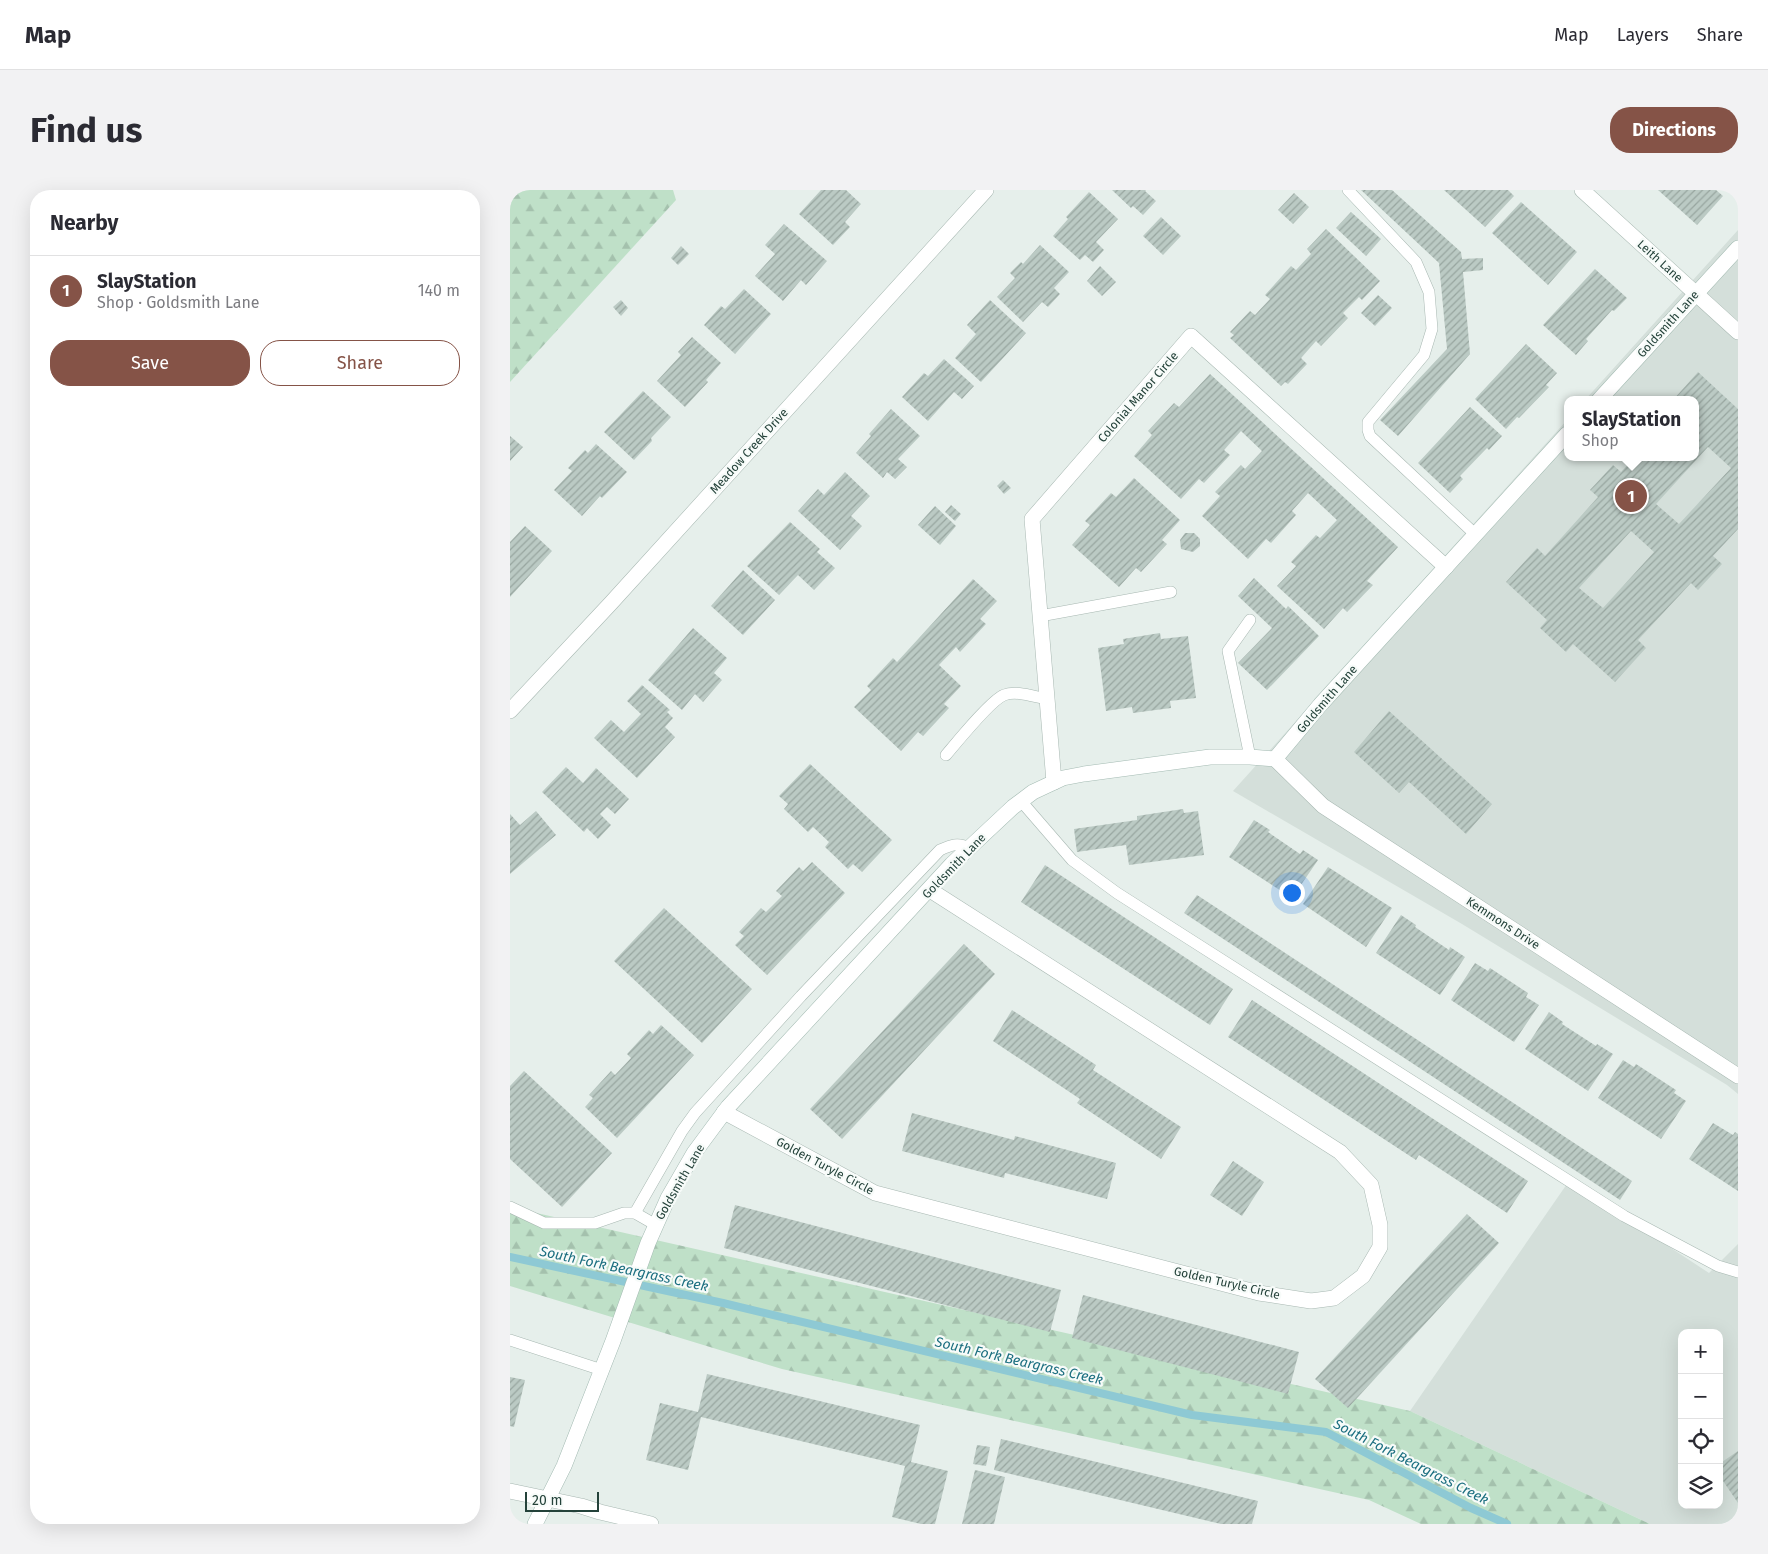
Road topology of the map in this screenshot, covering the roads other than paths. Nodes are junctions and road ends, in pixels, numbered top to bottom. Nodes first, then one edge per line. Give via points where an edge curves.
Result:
1 (986, 190) edge
2 (1348, 190) edge
3 (1582, 190) edge
4 (1738, 248) edge
5 (1696, 294) junction
6 (1738, 332) edge
7 (1603, 396) edge
8 (1564, 437) edge
9 (1476, 535) junction
10 (1446, 567) junction
11 (1171, 592) dead end
12 (1040, 616) junction
13 (1250, 620) dead end
14 (1047, 699) junction
15 (510, 711) edge
16 (946, 755) dead end
17 (1250, 757) junction
18 (1275, 759) junction
19 (1054, 782) junction
20 (1021, 801) junction
21 (969, 848) junction
22 (930, 890) junction
23 (1736, 1072) edge
24 (724, 1112) junction
25 (510, 1207) edge
26 (635, 1213) junction
27 (656, 1225) junction
28 (1738, 1272) edge
29 (510, 1340) edge
30 (602, 1370) junction
31 (510, 1491) edge
32 (548, 1499) junction
33 (535, 1524) edge
34 (651, 1524) edge

1 - 15 street, Meadow Creek Drive
2 - 9 lane via 1416,262 1428,292 1432,329 1424,355 1368,422 1370,436
3 - 5 street, Leith Lane
4 - 5 street, Goldsmith Lane
5 - 6 street, Leith Lane
5 - 7 street, Goldsmith Lane
8 - 9 street, Goldsmith Lane
9 - 10 street, Goldsmith Lane
10 - 12 street, Colonial Manor Circle via 1190,336 1032,520
10 - 18 street, Goldsmith Lane
11 - 12 lane
12 - 14 street, Colonial Manor Circle
13 - 17 lane via 1228,651
14 - 16 lane via 1015,693 1004,695 992,703
14 - 19 street, Colonial Manor Circle
17 - 18 street, Goldsmith Lane
17 - 19 street, Goldsmith Lane via 1210,757 1084,774
18 - 23 street, Kemmons Drive via 1324,806
19 - 20 street, Goldsmith Lane
20 - 21 street, Goldsmith Lane
20 - 28 lane via 1072,860 1117,893 1624,1216 1718,1266
21 - 22 street, Goldsmith Lane
21 - 26 lane via 952,845 940,850 801,996 691,1119
22 - 24 street, Goldsmith Lane
22 - 24 street, Golden Turyle Circle via 1340,1152 1371,1185 1380,1225 1380,1247 1363,1276 1334,1298 1310,1301 1259,1293 875,1193
24 - 27 street, Goldsmith Lane via 694,1153
25 - 26 lane via 544,1223 595,1223 624,1213
26 - 27 lane
27 - 30 street, Goldsmith Lane
29 - 30 lane
30 - 32 street, Goldsmith Lane
31 - 32 street
32 - 33 street, Goldsmith Lane
32 - 34 street

